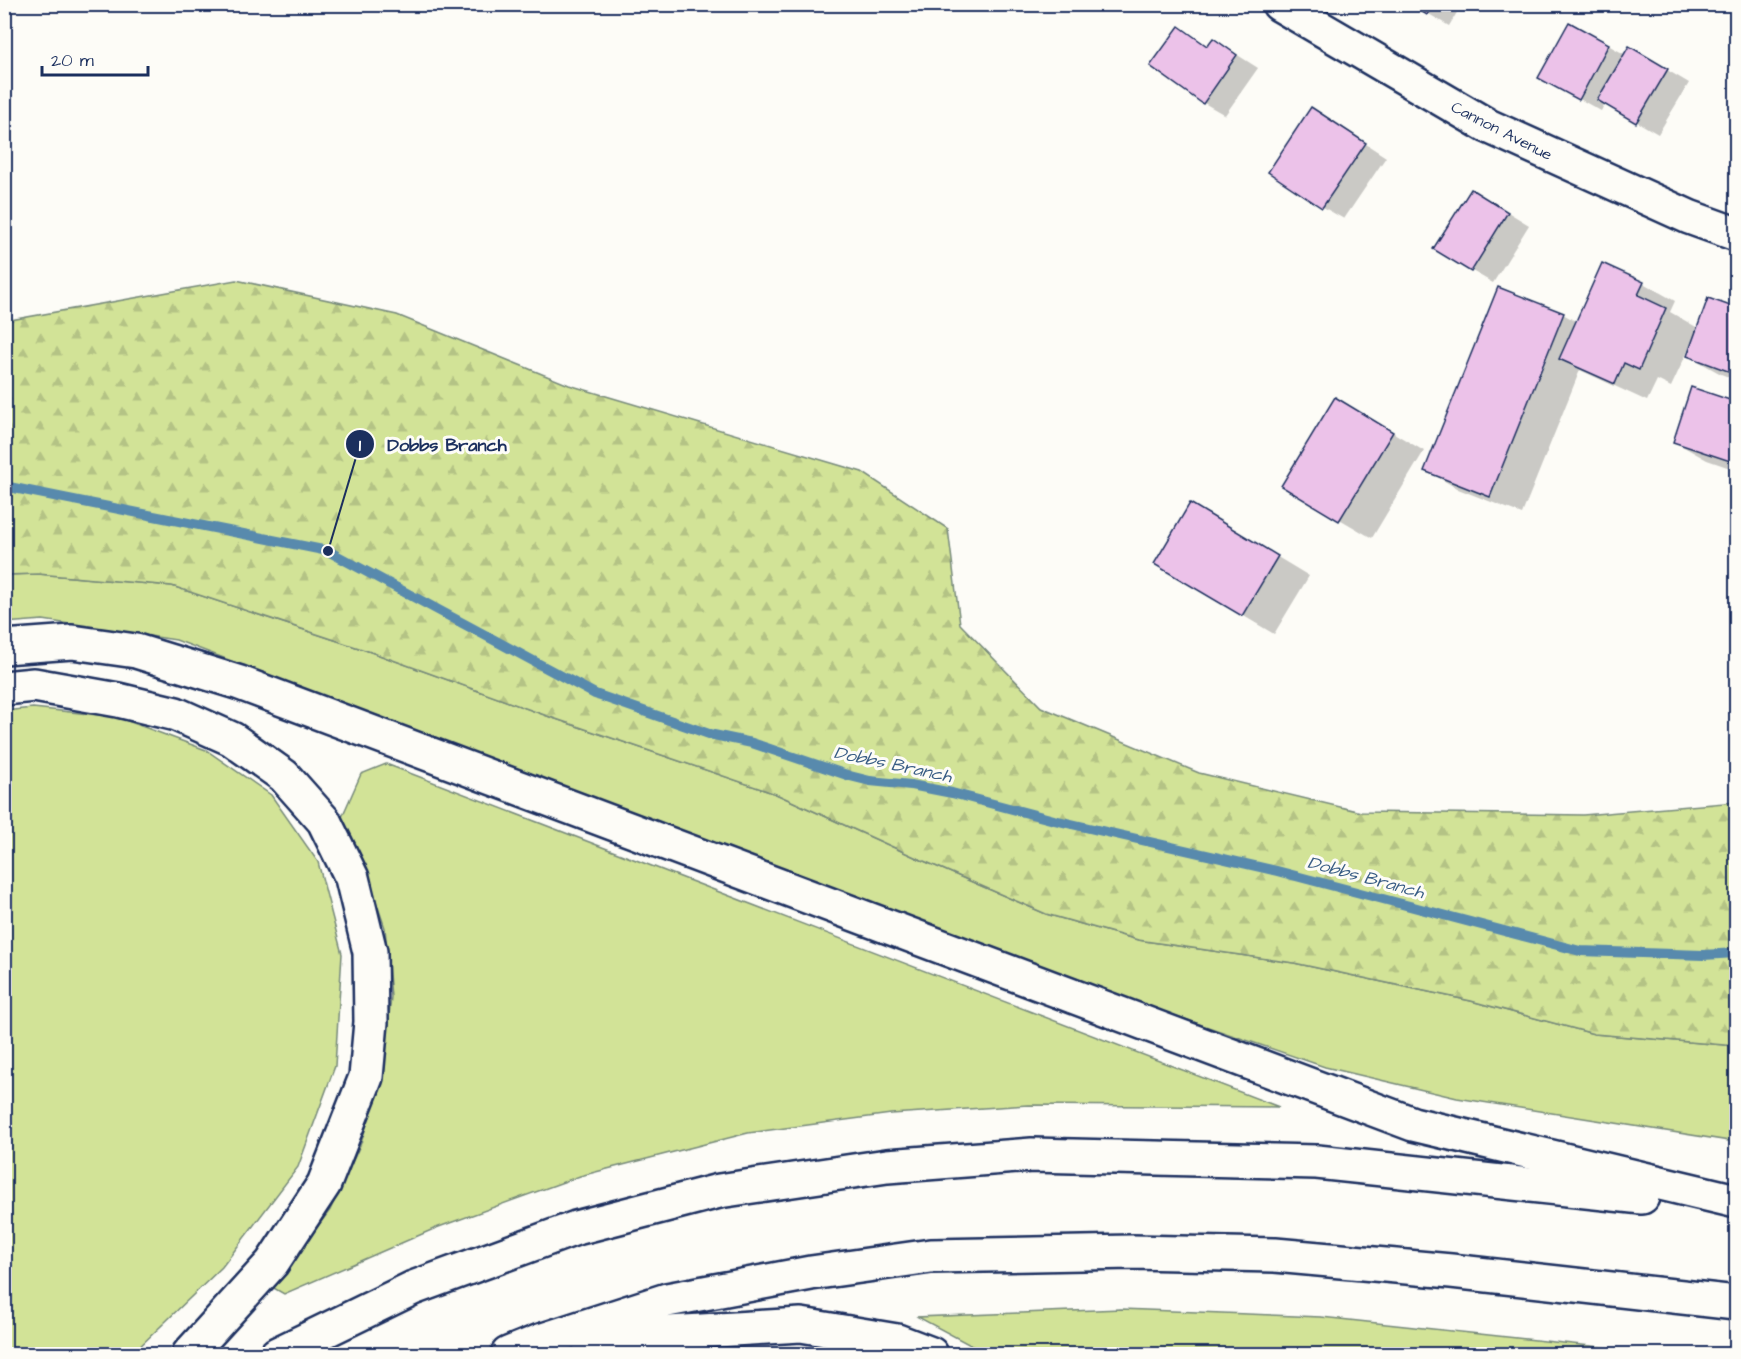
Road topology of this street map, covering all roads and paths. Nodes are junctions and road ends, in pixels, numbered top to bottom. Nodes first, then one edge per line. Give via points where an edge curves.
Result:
1 (1279, 4) edge
2 (1737, 234) edge
3 (4, 647) edge
4 (4, 688) edge
5 (1737, 1201) edge
6 (1737, 1206) edge
7 (1737, 1303) edge
8 (540, 1341) junction
9 (189, 1354) edge
10 (277, 1354) edge
11 (508, 1354) edge
12 (931, 1354) edge

1 - 2 main road, Cannon Avenue via 1488,126 1689,217
3 - 5 main road via 72,642 136,651 240,683 1413,1124
4 - 9 main road via 34,685 118,699 176,714 232,739 284,776 324,821 351,878 370,952 371,1022 366,1077 324,1184 272,1263
6 - 10 main road via 1317,1162 1032,1155 887,1166 719,1191 576,1228 413,1288
7 - 8 main road via 1275,1255 1132,1252 931,1256 667,1300
8 - 11 main road
8 - 12 main road via 801,1325 897,1341

